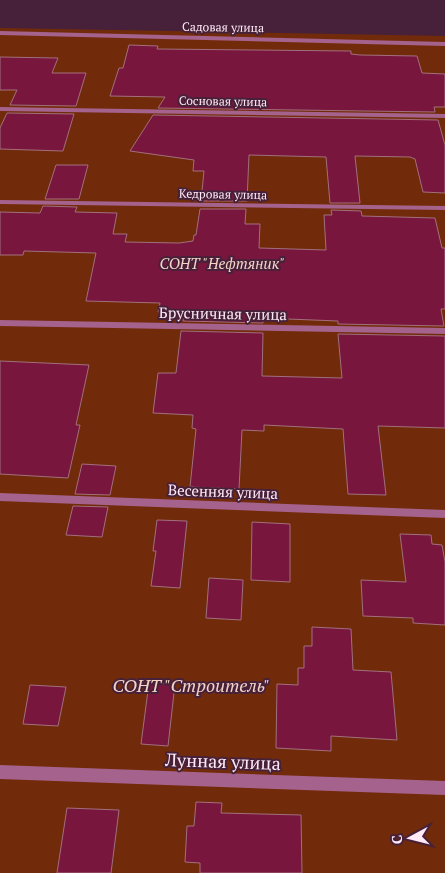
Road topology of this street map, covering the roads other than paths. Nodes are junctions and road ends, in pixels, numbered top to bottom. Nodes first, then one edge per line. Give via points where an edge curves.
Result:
1 (0, 33) edge
2 (445, 44) edge
3 (0, 109) edge
4 (445, 116) edge
5 (0, 202) edge
6 (445, 208) edge
7 (0, 323) edge
8 (445, 331) edge
9 (0, 497) edge
10 (445, 514) edge
11 (0, 772) edge
12 (445, 788) edge

1 - 2 street, Садовая улица
3 - 4 street, Сосновая улица
5 - 6 street, Кедровая улица
7 - 8 street, Брусничная улица
9 - 10 street, Весенняя улица
11 - 12 street, Лунная улица

